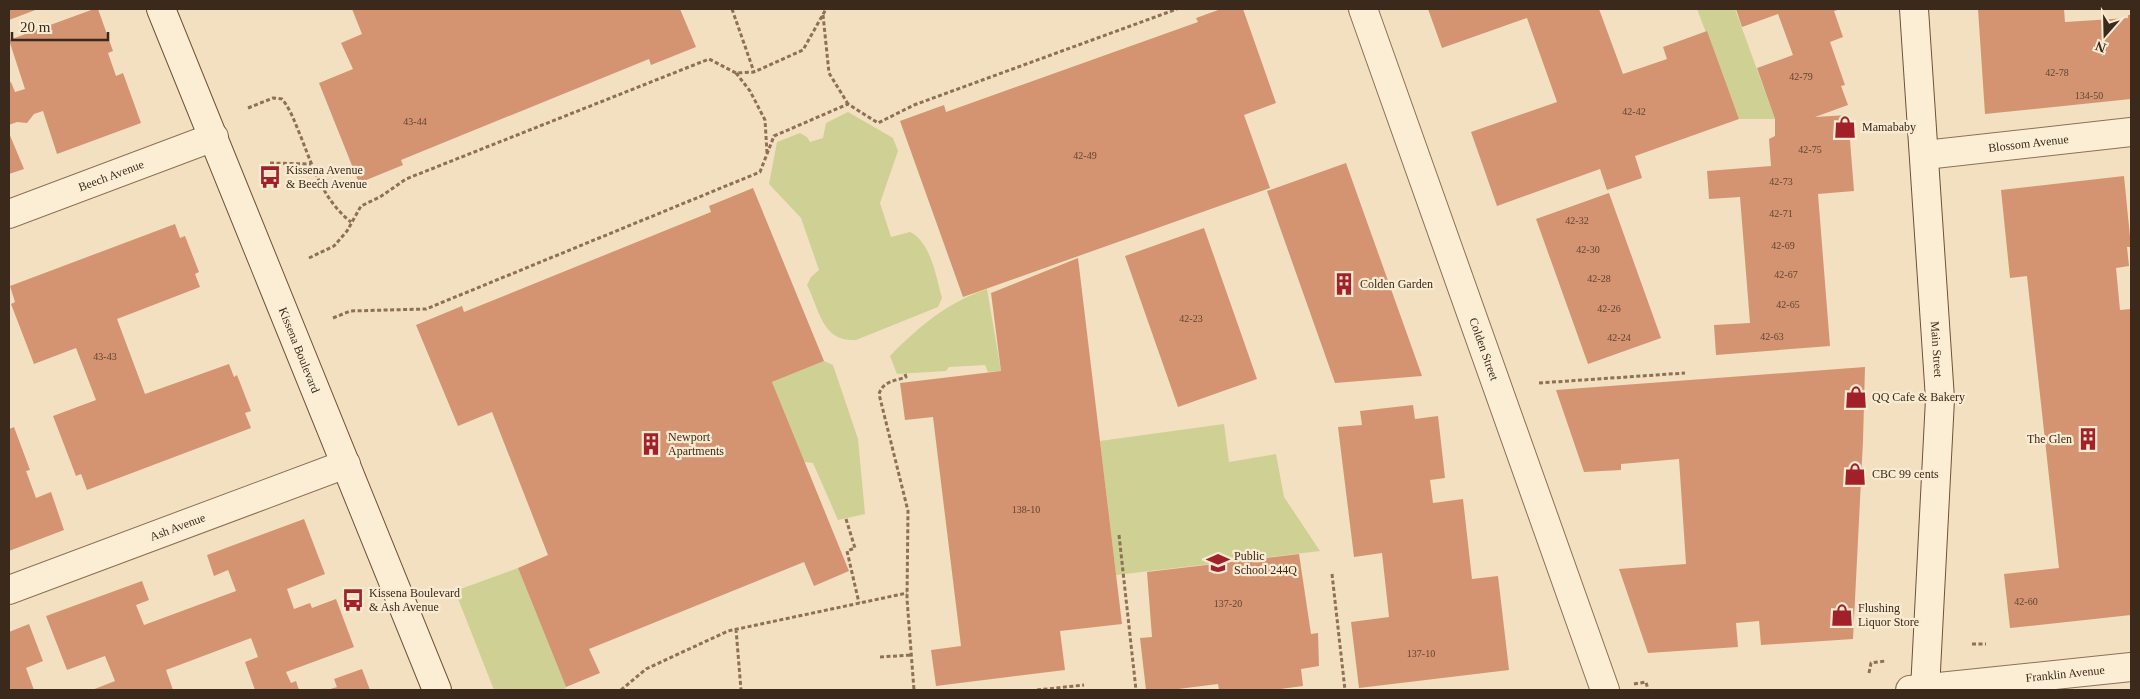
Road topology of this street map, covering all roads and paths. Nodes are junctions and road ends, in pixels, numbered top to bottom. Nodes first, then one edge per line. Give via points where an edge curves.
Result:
1 (161, 9) edge
2 (732, 9) edge
3 (826, 9) edge
4 (1176, 9) edge
5 (1363, 9) edge
6 (1914, 9) edge
7 (823, 15) junction
8 (754, 72) junction
9 (736, 73) junction
10 (848, 104) junction
11 (248, 108) dead end
12 (2131, 132) edge
13 (214, 137) junction
14 (767, 153) junction
15 (1925, 155) junction
16 (270, 163) dead end
17 (311, 164) junction
18 (9, 214) edge
19 (351, 222) junction
20 (309, 258) dead end
21 (333, 318) dead end
22 (1685, 373) dead end
23 (905, 374) dead end
24 (1539, 383) dead end
25 (346, 464) junction
26 (846, 518) dead end
27 (1119, 535) dead end
28 (1332, 574) dead end
29 (9, 590) edge
30 (907, 593) junction
31 (859, 603) junction
32 (736, 629) junction
33 (1972, 644) dead end
34 (1986, 644) dead end
35 (911, 655) junction
36 (880, 657) dead end
37 (1885, 661) dead end
38 (2131, 667) edge
39 (1869, 673) dead end
40 (1634, 684) dead end
41 (1084, 685) dead end
42 (437, 690) edge
43 (621, 690) edge
44 (741, 690) edge
45 (914, 690) edge
46 (1037, 690) edge
47 (1136, 690) edge
48 (1345, 690) edge
49 (1606, 690) edge
50 (1648, 690) edge
51 (1920, 690) edge

1 - 13 street, Kissena Boulevard
2 - 8 path
3 - 7 path
4 - 10 path via 914,104 878,123
5 - 49 street, Colden Street
6 - 15 street, Main Street
7 - 8 path via 803,50
7 - 10 path via 829,73
8 - 9 path
9 - 14 path via 765,120
9 - 19 path via 709,60 406,179 361,206
10 - 14 path via 774,136
11 - 17 path via 273,98 282,99 289,108
12 - 15 street, Blossom Avenue
13 - 18 street, Beech Avenue
13 - 25 street, Kissena Boulevard
14 - 21 path via 760,172 426,309 350,311
15 - 51 street, Main Street via 1940,399
16 - 17 path
17 - 19 path via 337,210
19 - 20 path via 334,246
22 - 24 path
23 - 30 path via 906,378 888,382 879,394 908,511
25 - 29 street, Ash Avenue
25 - 42 street, Kissena Boulevard
26 - 31 path via 854,548 847,551
27 - 47 path
28 - 48 path
30 - 31 path
30 - 35 path
31 - 32 path
32 - 43 path via 646,669
32 - 44 path
33 - 34 path
35 - 36 path
35 - 45 path
37 - 39 path via 1871,663
38 - 51 street, Franklin Avenue
40 - 50 path via 1646,682
41 - 46 path

